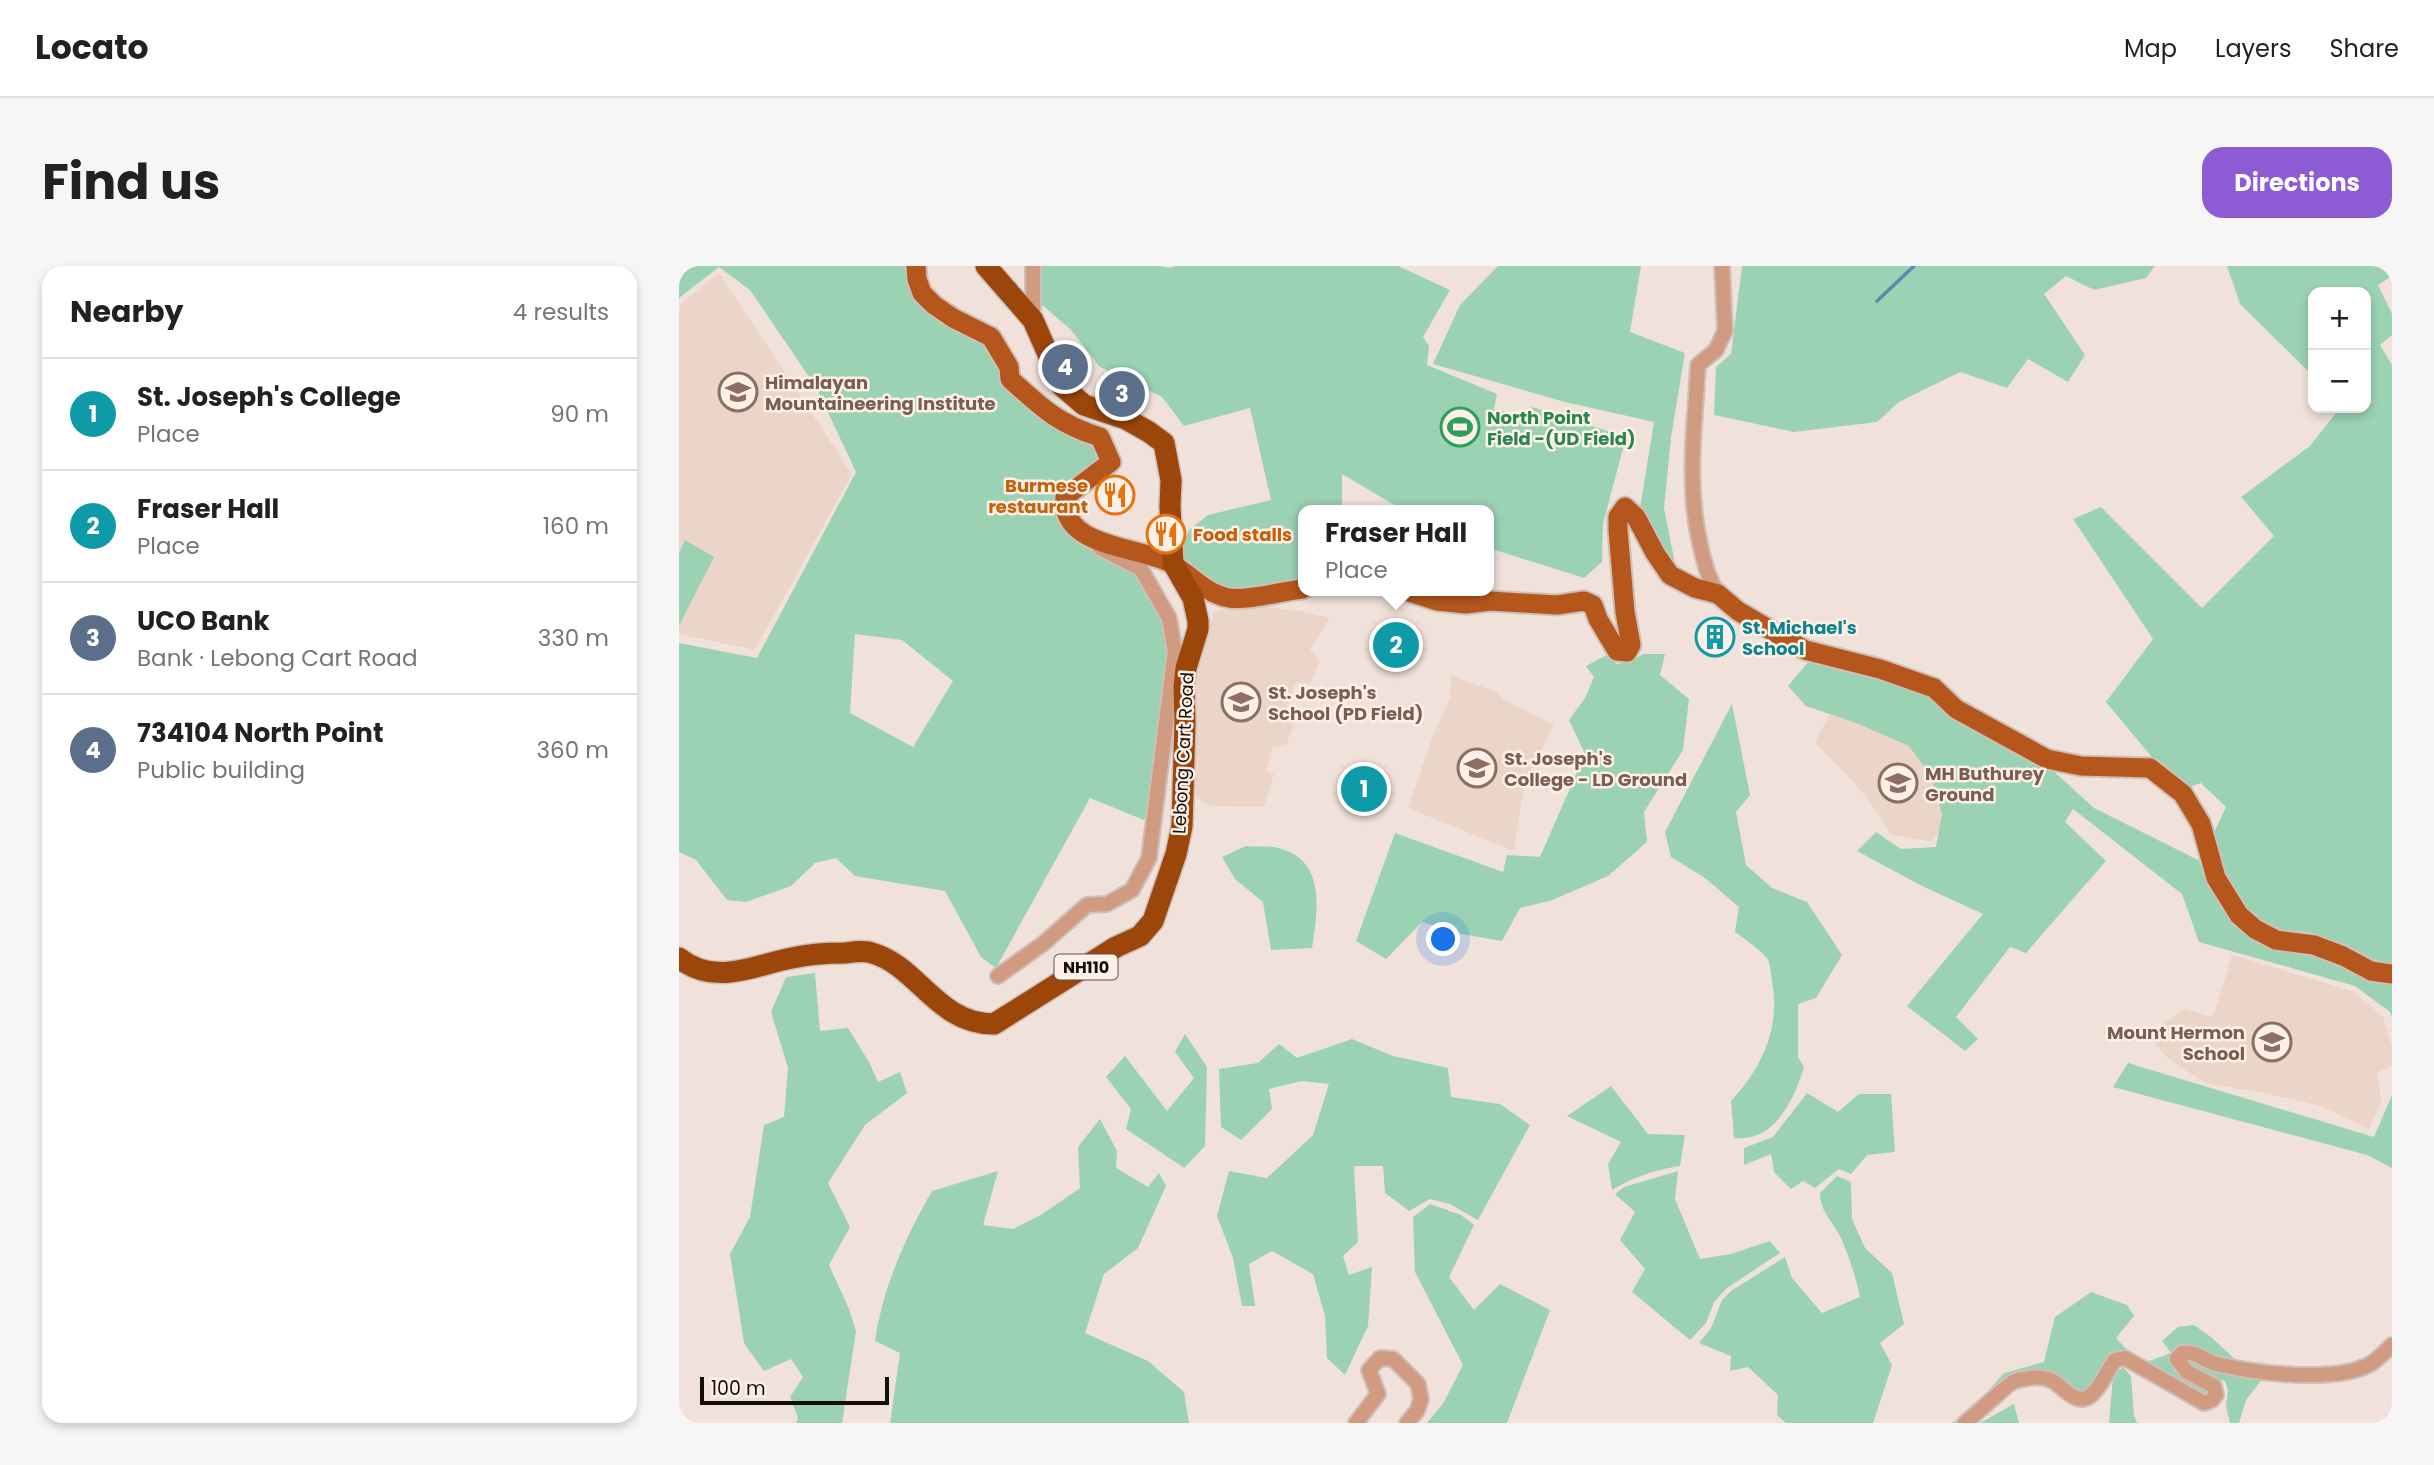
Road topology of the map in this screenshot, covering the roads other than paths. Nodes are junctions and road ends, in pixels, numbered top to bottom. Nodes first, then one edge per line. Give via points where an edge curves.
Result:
1 (916, 266) edge
2 (986, 266) edge
3 (1033, 266) edge
4 (1722, 266) edge
5 (1033, 320) junction
6 (1075, 527) junction
7 (1173, 563) junction
8 (1298, 590) edge
9 (1718, 594) junction
10 (1422, 596) edge
11 (679, 958) edge
12 (2392, 974) edge
13 (998, 976) dead end
14 (2392, 1345) edge
15 (1356, 1423) edge
16 (1407, 1423) edge
17 (1965, 1423) edge

1 - 6 main road via 922,293 953,318 991,337 1010,367 1010,379 1042,409 1072,428 1100,437 1111,462 1065,497 1064,507
2 - 5 highway, Lebong Cart Road / NH110
3 - 5 street
4 - 9 street via 1725,331 1716,350 1698,365 1691,442 1697,532 1708,579
5 - 7 highway, Lebong Cart Road / NH110 via 1062,386 1084,405 1125,419 1164,443 1171,480
6 - 7 main road via 1101,541
6 - 13 street via 1100,549 1141,569 1169,618 1175,652 1149,858 1132,890 1107,904 1087,905
7 - 8 main road via 1207,589 1231,598
7 - 11 highway, Lebong Cart Road / NH110 via 1193,598 1198,621 1184,687 1182,826 1153,921 1140,936 994,1024 976,1024 958,1016 897,966 871,952 792,957 730,974 701,969
9 - 10 main road via 1670,575 1626,507 1618,517 1618,530 1631,645 1627,652 1617,651 1593,605 1584,601 1466,604
9 - 12 main road via 1805,650 1934,688 1956,709 2047,759 2081,766 2150,768 2183,794 2201,824 2216,878 2239,915 2255,929 2276,940 2313,946 2371,971
14 - 17 street via 2372,1363 2328,1375 2237,1368 2182,1353 2177,1359 2181,1367 2214,1386 2216,1395 2204,1403 2125,1358 2115,1360 2092,1395 2083,1399 2036,1376 2012,1382
15 - 16 street via 1378,1394 1369,1370 1380,1358 1394,1359 1419,1384 1421,1399

